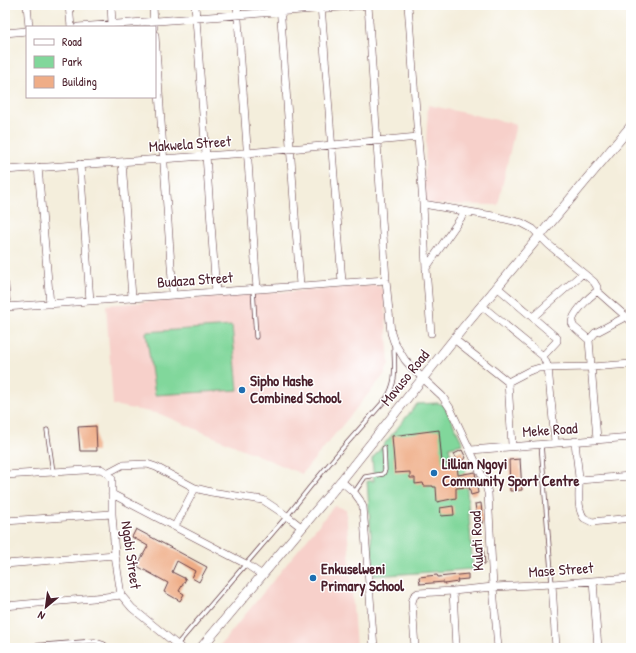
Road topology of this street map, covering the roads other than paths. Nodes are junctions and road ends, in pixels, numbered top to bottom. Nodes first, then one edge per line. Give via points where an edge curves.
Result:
1 (27, 5) edge
2 (69, 5) edge
3 (111, 5) edge
4 (153, 5) edge
5 (195, 5) edge
6 (237, 5) edge
7 (368, 5) edge
8 (408, 5) edge
9 (321, 7) edge
10 (280, 9) edge
11 (238, 15) junction
12 (196, 18) junction
13 (112, 24) junction
14 (154, 24) edge
15 (29, 26) edge
16 (71, 26) edge
17 (89, 26) edge
18 (26, 31) edge
19 (5, 32) edge
20 (156, 49) edge
21 (631, 126) edge
22 (418, 137) junction
23 (377, 142) junction
24 (332, 146) junction
25 (289, 149) junction
26 (247, 153) junction
27 (205, 156) junction
28 (164, 158) junction
29 (122, 162) junction
30 (80, 164) junction
31 (38, 167) junction
32 (5, 170) edge
33 (423, 204) junction
34 (465, 212) junction
35 (540, 236) junction
36 (426, 268) junction
37 (583, 273) junction
38 (386, 280) junction
39 (342, 282) junction
40 (5, 285) edge
41 (300, 285) junction
42 (497, 287) junction
43 (255, 289) junction
44 (597, 291) junction
45 (216, 292) junction
46 (173, 294) junction
47 (132, 297) junction
48 (90, 301) junction
49 (50, 304) junction
50 (482, 306) junction
51 (6, 307) edge
52 (533, 317) junction
53 (629, 319) edge
54 (431, 333) dead end
55 (256, 337) dead end
56 (454, 339) junction
57 (588, 340) junction
58 (394, 342) junction
59 (543, 356) junction
60 (631, 364) edge
61 (548, 367) junction
62 (592, 367) junction
63 (423, 379) junction
64 (508, 382) junction
65 (47, 430) dead end
66 (631, 437) edge
67 (597, 439) junction
68 (575, 441) junction
69 (555, 442) junction
70 (541, 443) junction
71 (512, 445) junction
72 (384, 448) dead end
73 (471, 450) junction
74 (104, 471) junction
75 (53, 472) junction
76 (5, 475) edge
77 (631, 476) edge
78 (579, 480) junction
79 (341, 481) junction
80 (195, 488) junction
81 (354, 493) junction
82 (112, 494) junction
83 (112, 514) junction
84 (288, 516) junction
85 (631, 518) edge
86 (5, 521) edge
87 (175, 526) junction
88 (301, 527) junction
89 (115, 555) junction
90 (5, 564) edge
91 (246, 564) junction
92 (262, 575) junction
93 (631, 578) edge
94 (593, 581) junction
95 (552, 584) junction
96 (493, 586) junction
97 (453, 591) junction
98 (121, 595) junction
99 (5, 606) edge
100 (177, 647) edge
101 (5, 648) edge
102 (108, 648) edge
103 (201, 648) edge
104 (374, 648) edge
105 (415, 648) edge
106 (456, 648) edge
107 (498, 648) edge
108 (556, 648) edge
109 (598, 648) edge

1 - 15 street
2 - 16 street
3 - 13 street
4 - 14 street
5 - 12 street
6 - 11 street
7 - 9 street
7 - 23 street, Kulati Road
8 - 22 street
9 - 10 street
9 - 24 street
10 - 11 street
10 - 25 street
11 - 12 street
11 - 26 street
12 - 14 street
12 - 27 street
13 - 14 street
13 - 17 street
18 - 19 street
20 - 28 street
21 - 35 street, Mavuso Road
22 - 23 street, Makwela Street
22 - 33 street
23 - 24 street, Makwela Street
23 - 38 street, Kulati Road
24 - 25 street, Makwela Street
24 - 39 street
25 - 26 street, Makwela Street
25 - 41 street
26 - 27 street, Makwela Street
26 - 43 street
27 - 28 street, Makwela Street
27 - 45 street
28 - 29 street, Makwela Street
28 - 46 street
29 - 30 street, Makwela Street
29 - 47 street
30 - 31 street, Makwela Street
30 - 48 street
31 - 32 street, Makwela Street
31 - 49 street
33 - 34 street
33 - 36 street
34 - 35 street via 516,221 529,226
34 - 36 street
35 - 37 street
35 - 42 street, Mavuso Road
36 - 54 street
37 - 44 street via 596,285
37 - 52 street
38 - 39 street, Budaza Street
38 - 58 street, Kulati Road
39 - 41 street, Budaza Street
40 - 51 street
41 - 43 street, Budaza Street
42 - 50 street, Mavuso Road
42 - 52 street
43 - 45 street, Budaza Street
43 - 55 lane
44 - 53 street
44 - 57 street via 572,319 574,327
45 - 46 street, Budaza Street
46 - 47 street, Budaza Street
47 - 48 street, Budaza Street
48 - 49 street, Budaza Street
49 - 51 street, Budaza Street
50 - 56 street, Mavuso Road
50 - 59 street
52 - 59 street via 558,339
53 - 57 street via 595,333
56 - 63 street, Mavuso Road
56 - 64 street
57 - 62 street
58 - 63 street, Kulati Road via 405,360
58 - 84 lane via 392,391
59 - 61 street
60 - 62 street
61 - 62 street
61 - 64 street via 534,369
61 - 69 street
62 - 67 street
63 - 73 street, Kulati Road via 442,396
63 - 79 street, Mavuso Road
64 - 71 street
65 - 75 lane
66 - 67 street, Meke Road
67 - 68 street, Meke Road
68 - 69 street, Meke Road
68 - 78 street
69 - 70 street, Meke Road
70 - 71 street, Meke Road
70 - 95 lane
71 - 73 street, Meke Road
72 - 81 lane via 383,474 364,477
73 - 96 street, Kulati Road via 488,493
74 - 75 street
74 - 80 street via 122,465 147,464
74 - 82 street, Ngabi Street via 112,479
75 - 76 street
77 - 78 street
78 - 85 street via 579,505 584,518 592,522
79 - 81 street
79 - 88 street, Mavuso Road
80 - 84 street via 259,499
80 - 87 street
81 - 104 street via 361,500 365,514
82 - 83 street, Ngabi Street
82 - 87 street
83 - 86 street
83 - 89 street, Ngabi Street
84 - 88 street
84 - 91 lane
87 - 91 street
88 - 92 street, Mavuso Road
89 - 90 street
89 - 98 street, Ngabi Street
91 - 92 street
91 - 100 lane
92 - 103 street, Mavuso Road
93 - 94 street, Mase Street
94 - 95 street, Mase Street
94 - 109 street
95 - 96 street, Mase Street
95 - 108 street
96 - 97 street, Mase Street
96 - 107 street, Kulati Road
97 - 105 street, Mase Street via 422,592 414,596 412,602
97 - 106 street
98 - 99 street
98 - 100 street, Ngabi Street via 132,608
101 - 102 lane via 95,641

